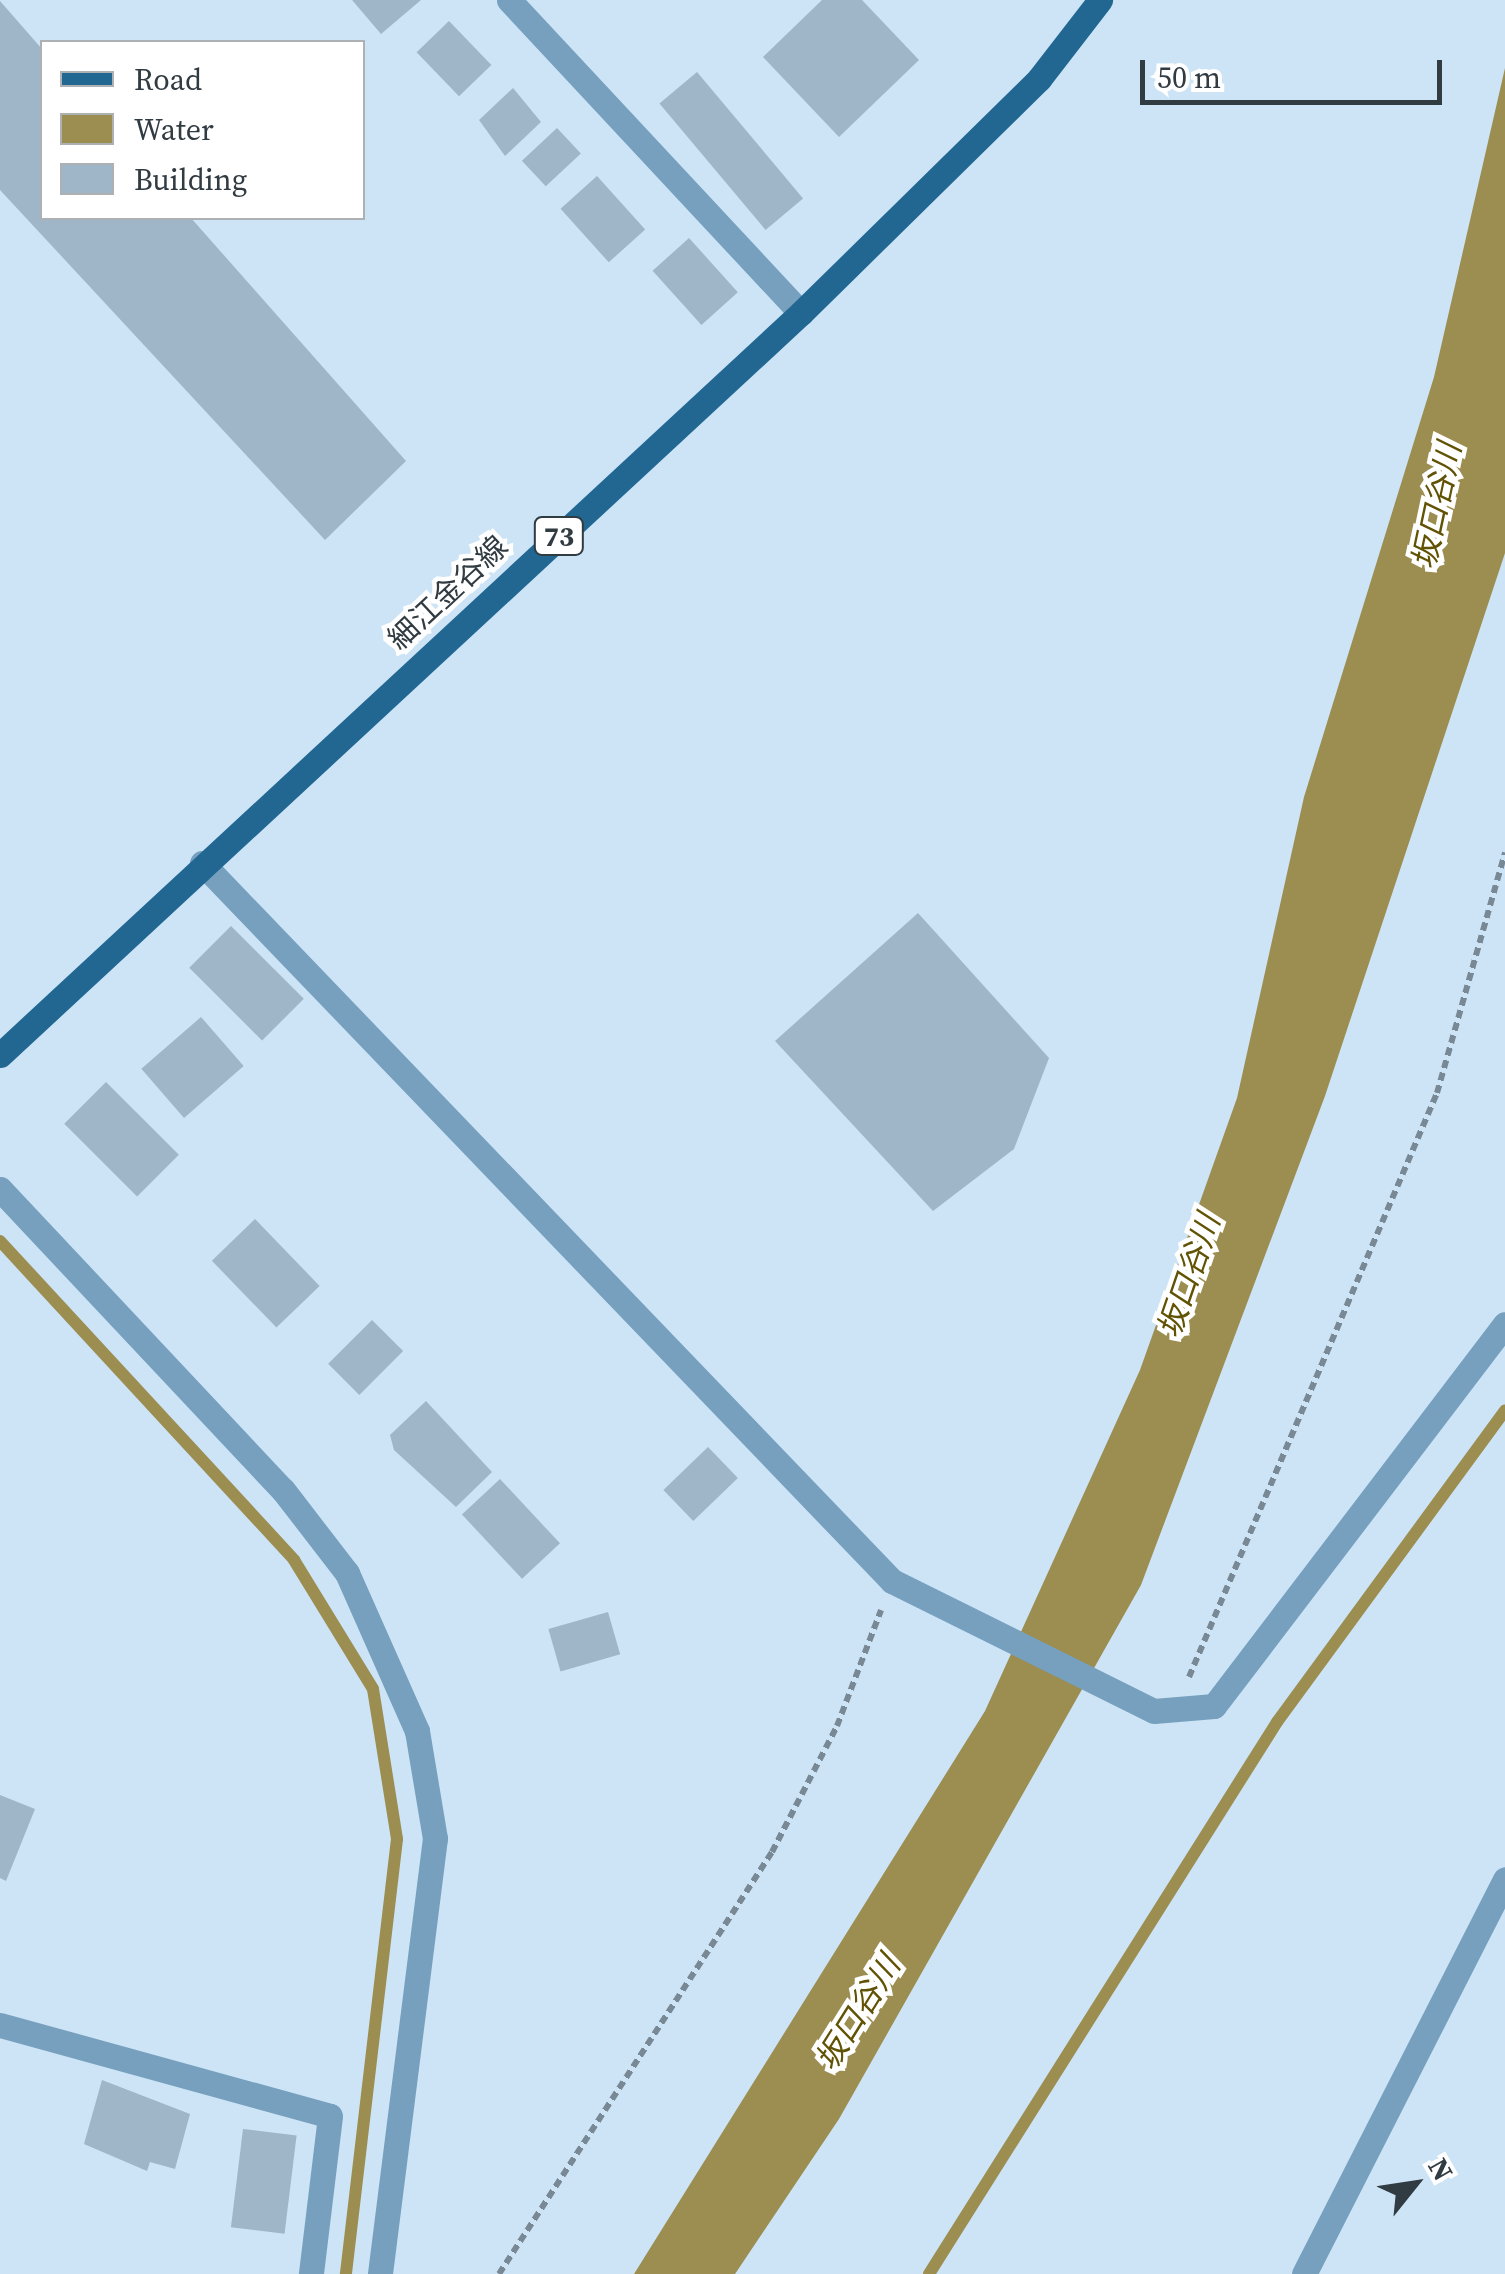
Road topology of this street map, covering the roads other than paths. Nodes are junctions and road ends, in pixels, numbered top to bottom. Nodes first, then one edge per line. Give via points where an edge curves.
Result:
1 (509, 0) edge
2 (1100, 0) edge
3 (802, 313) junction
4 (202, 863) junction
5 (0, 1055) edge
6 (0, 1190) edge
7 (1505, 1324) edge
8 (1505, 1879) edge
9 (0, 2025) edge
10 (310, 2274) edge
11 (380, 2274) edge
12 (1304, 2274) edge

1 - 3 street
2 - 3 main road, 細江金谷線 / 73 via 1038,79
3 - 4 main road, 細江金谷線 / 73
4 - 5 main road, 細江金谷線 / 73
4 - 7 street via 892,1581 1164,1711 1214,1706
6 - 11 street via 336,1559 417,1732 435,1838
8 - 12 street
9 - 10 street via 330,2116

